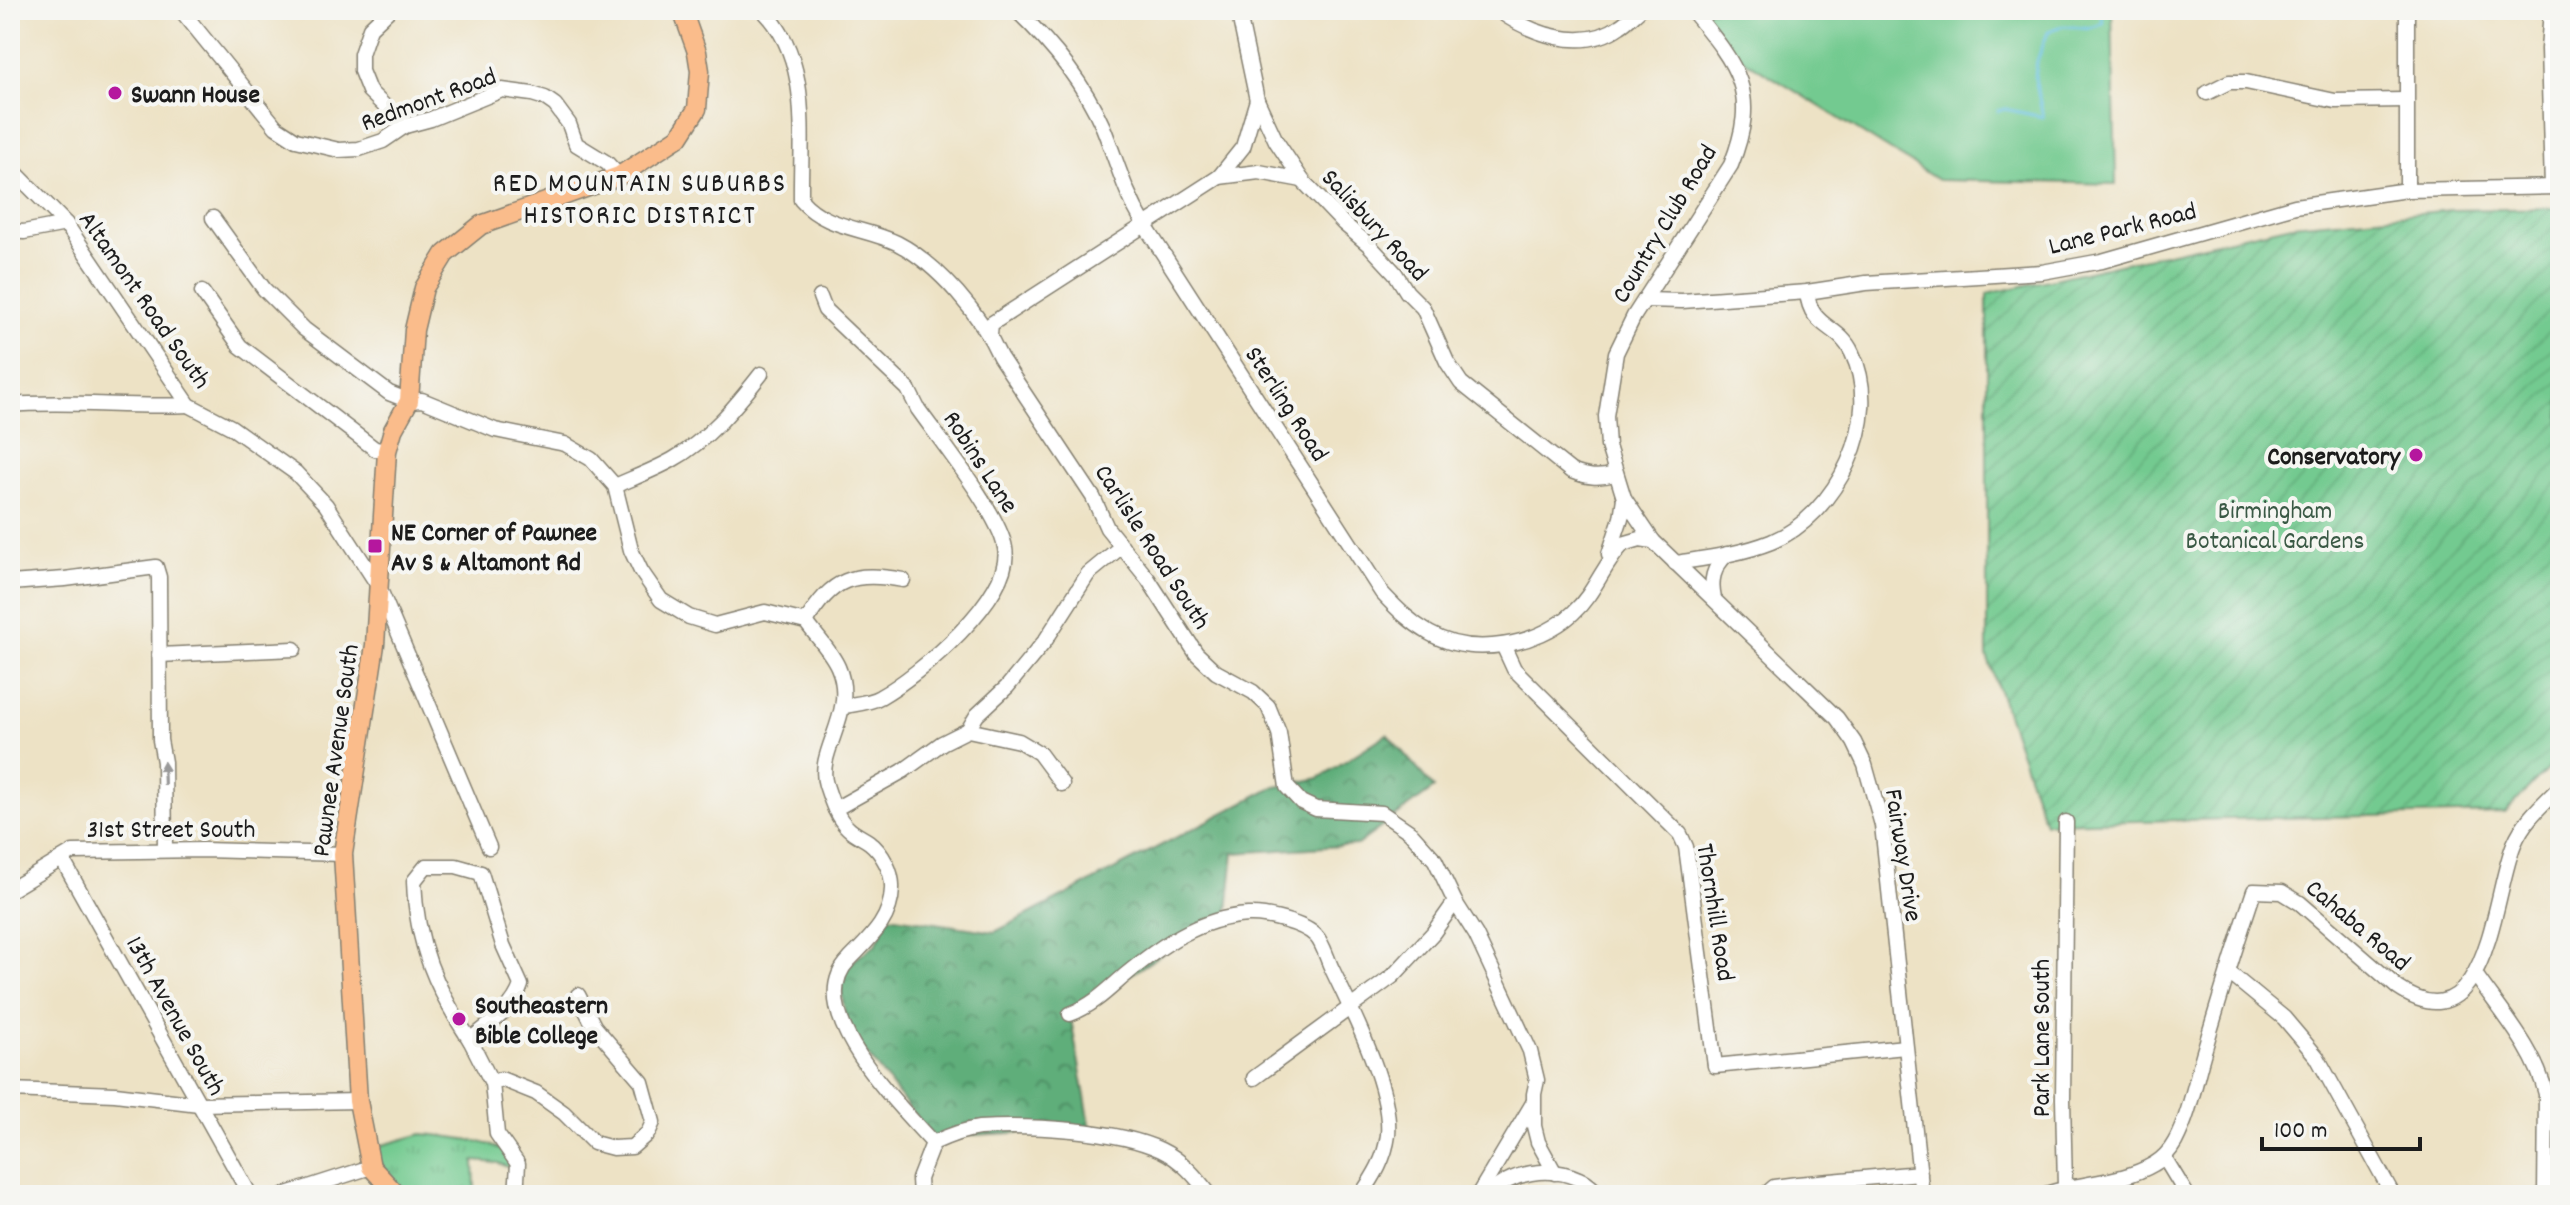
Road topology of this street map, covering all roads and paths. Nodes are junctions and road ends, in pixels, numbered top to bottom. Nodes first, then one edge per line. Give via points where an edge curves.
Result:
1 (181, 10) edge
2 (389, 10) edge
3 (682, 10) edge
4 (763, 10) edge
5 (1016, 10) edge
6 (1238, 10) edge
7 (1498, 10) edge
8 (1639, 10) edge
9 (1692, 10) edge
10 (2407, 10) edge
11 (2551, 10) edge
12 (2207, 93) dead end
13 (1257, 100) junction
14 (2406, 100) junction
15 (405, 126) junction
16 (10, 167) edge
17 (619, 176) junction
18 (1219, 177) junction
19 (1302, 180) junction
20 (2556, 187) edge
21 (2407, 190) junction
22 (213, 218) dead end
23 (66, 224) junction
24 (1144, 224) junction
25 (10, 231) edge
26 (202, 292) dead end
27 (1807, 292) junction
28 (820, 297) dead end
29 (1645, 300) junction
30 (990, 334) junction
31 (761, 374) dead end
32 (409, 401) junction
33 (10, 405) edge
34 (189, 405) junction
35 (387, 451) junction
36 (1614, 474) junction
37 (615, 486) junction
38 (1624, 498) junction
39 (1653, 541) junction
40 (1122, 546) junction
41 (1727, 554) junction
42 (1675, 563) junction
43 (1604, 570) junction
44 (903, 580) dead end
45 (10, 583) edge
46 (379, 587) junction
47 (1714, 599) junction
48 (806, 622) junction
49 (1503, 645) junction
50 (294, 649) dead end
51 (159, 655) junction
52 (844, 706) junction
53 (968, 730) junction
54 (1062, 784) dead end
55 (2560, 787) edge
56 (835, 809) junction
57 (2066, 822) dead end
58 (489, 847) dead end
59 (165, 850) junction
60 (343, 854) junction
61 (62, 859) junction
62 (10, 890) edge
63 (1455, 902) junction
64 (2228, 972) junction
65 (2475, 974) junction
66 (578, 995) dead end
67 (1350, 1007) junction
68 (1070, 1014) dead end
69 (470, 1040) junction
70 (1905, 1047) junction
71 (1254, 1078) dead end
72 (497, 1081) junction
73 (10, 1090) edge
74 (358, 1101) junction
75 (1534, 1101) junction
76 (199, 1104) junction
77 (933, 1143) junction
78 (2164, 1157) junction
79 (371, 1167) junction
80 (1555, 1173) junction
81 (1920, 1173) junction
82 (2065, 1187) junction
83 (515, 1194) edge
84 (250, 1195) edge
85 (284, 1195) edge
86 (397, 1195) edge
87 (920, 1195) edge
88 (1210, 1195) edge
89 (1361, 1195) edge
90 (1478, 1195) edge
91 (1488, 1195) edge
92 (1600, 1195) edge
93 (1765, 1195) edge
94 (1922, 1195) edge
95 (2043, 1195) edge
96 (2187, 1195) edge
97 (2393, 1195) edge
98 (2545, 1195) edge

1 - 15 street, Redmont Road via 276,127 296,140 359,149
2 - 15 street via 370,28 361,71 369,91
3 - 17 main road via 700,71 697,109 679,137
4 - 30 street, Carlisle Road South via 790,47 800,89 801,200 812,213 896,243 935,269
5 - 24 street, Sterling Road via 1051,44 1085,91 1128,198
6 - 13 street, Salisbury Road
7 - 8 street via 1557,38 1587,38 1618,28
9 - 29 street, Country Club Road via 1729,54 1742,87 1745,118 1731,165
10 - 14 street
11 - 20 street via 2548,49
12 - 14 street via 2229,82 2246,82 2335,101
13 - 18 street via 1243,147
13 - 19 street, Salisbury Road
14 - 21 street
15 - 17 street, Redmont Road via 502,90 532,94 555,105 576,144
16 - 23 street, Altamont Road South
17 - 32 main road via 481,225 445,254 424,288 414,330
18 - 19 street via 1259,172
18 - 24 street
19 - 36 street, Salisbury Road via 1369,245 1423,308 1461,383 1571,471 1602,478
20 - 21 street, Lane Park Road
21 - 27 street, Lane Park Road via 2295,206 2102,261 2042,272
22 - 32 street via 264,289 304,329 389,393
23 - 25 street
23 - 34 street, Altamont Road South
24 - 30 street via 991,324
24 - 49 street, Sterling Road via 1382,593 1432,635 1466,645
26 - 35 street via 240,346 375,449
27 - 29 street, Lane Park Road
27 - 41 street via 1814,317 1851,350 1859,372 1863,396 1852,457 1813,513 1793,530
28 - 52 street, Robins Lane via 825,310 908,389 997,524 1006,550 996,589 960,632 921,669 877,699
29 - 36 street, Country Club Road via 1616,353 1609,382 1606,416
30 - 40 street, Carlisle Road South
31 - 37 street via 695,445
32 - 35 main road, Pawnee Avenue South
32 - 37 street via 422,400 495,430 565,444 591,459
33 - 34 street
34 - 46 street, Altamont Road South via 296,473 326,505
35 - 46 main road, Pawnee Avenue South
36 - 38 street, Fairway Drive
37 - 48 street via 631,550 661,600 715,625 765,612
38 - 39 street, Fairway Drive
38 - 43 street, Sterling Road
39 - 42 street, Fairway Drive
39 - 43 street, Sterling Road via 1623,544
40 - 53 street via 1088,574 1045,641
40 - 63 street, Carlisle Road South via 1196,653 1268,706 1279,733 1287,787 1301,802 1316,809 1382,813 1410,832 1435,860
41 - 42 street
41 - 47 street via 1712,575
42 - 47 street, Fairway Drive
43 - 49 street, Sterling Road via 1571,615 1547,631
44 - 48 street via 856,576 833,586
45 - 51 street via 156,567
46 - 58 street, Altamont Road South
46 - 60 main road, Pawnee Avenue South
47 - 70 street, Fairway Drive via 1837,718 1865,765 1882,825
48 - 52 street via 838,668
49 - 70 street, Thornhill Road via 1514,669 1680,834 1715,1066
50 - 51 street
59 -> 51 street
52 - 56 street via 826,760 825,780
53 - 54 street via 1019,741 1039,753
53 - 56 street
55 - 65 street, Cahaba Road via 2524,824 2513,846
56 - 77 street via 847,828 871,843 890,870 892,889 874,937 840,972 836,1006 878,1081
57 - 82 street, Park Lane South
59 - 60 street, 31st Street South
59 - 61 street, 31st Street South via 73,852
60 - 74 main road, Pawnee Avenue South
61 - 62 street, 31st Street South
61 - 76 street, 13th Avenue South
63 - 67 street via 1407,963
63 - 75 street, Carlisle Road South via 1530,1051 1537,1080
64 - 65 street, Cahaba Road via 2254,891 2282,892 2300,903 2415,1000 2434,1003 2452,998
64 - 78 street, Cahaba Road via 2176,1140
64 - 97 street via 2284,1018 2317,1057
65 - 98 street via 2542,1079
66 - 72 street via 594,1026 642,1082 653,1122 648,1133 632,1147 594,1143 536,1093
67 - 68 street via 1316,935 1288,920 1248,915 1195,927
67 - 71 street
67 - 89 street via 1388,1116 1382,1159
69 - 69 street via 446,1004 426,958 414,881 426,866 481,873 521,985 517,998
69 - 72 street
70 - 81 street, Fairway Drive
72 - 83 street via 497,1134 518,1164
73 - 76 street
74 - 76 street
74 - 79 main road, Pawnee Avenue South
75 - 80 street, Carlisle Road South via 1538,1142
75 - 90 street
76 - 84 street, 13th Avenue South
77 - 87 street via 919,1179
77 - 88 street via 977,1128 1117,1137 1161,1150 1192,1171
78 - 82 street via 2123,1176
78 - 96 street
79 - 85 street
79 - 86 main road
80 - 91 street via 1519,1176
80 - 92 street via 1580,1179
81 - 93 street via 1774,1187
81 - 94 street, Fairway Drive
82 - 95 street

